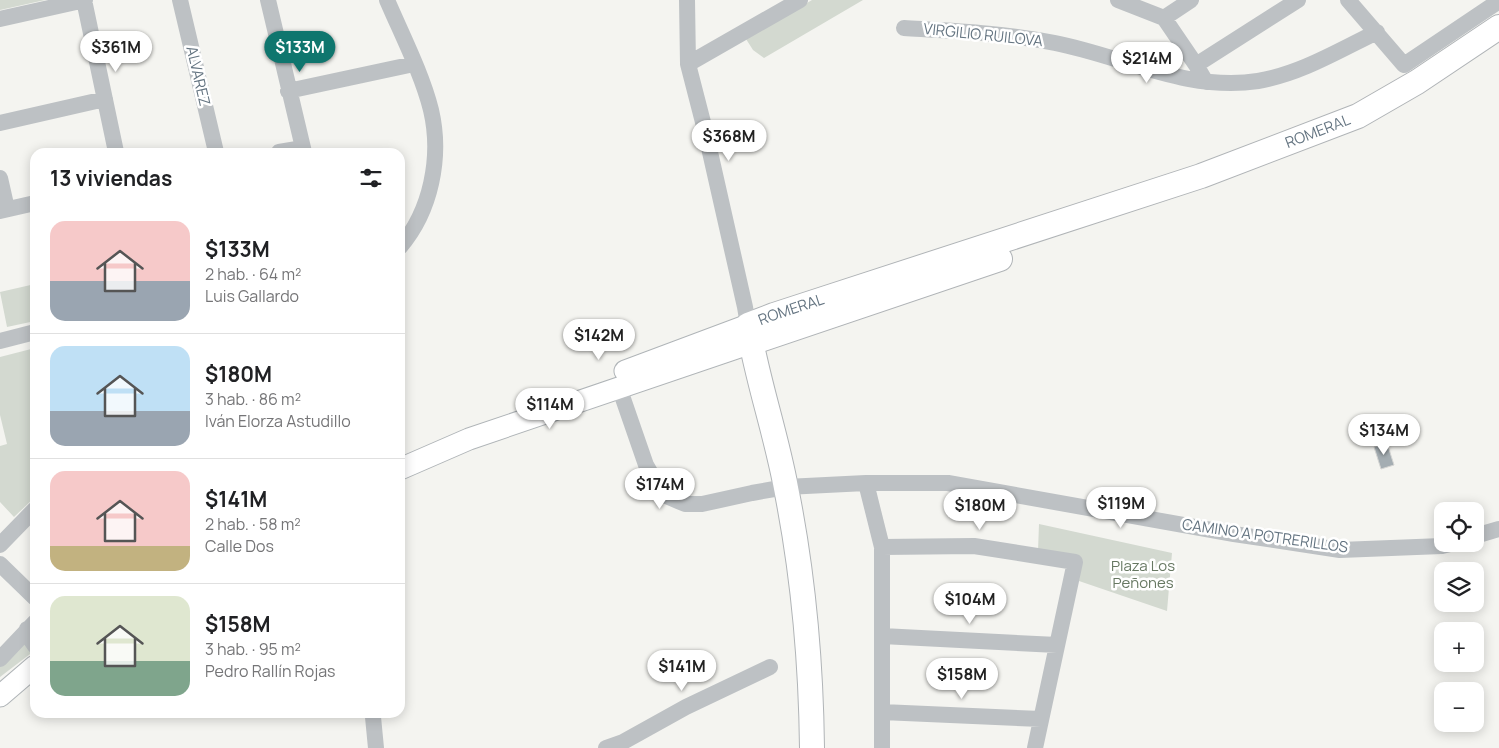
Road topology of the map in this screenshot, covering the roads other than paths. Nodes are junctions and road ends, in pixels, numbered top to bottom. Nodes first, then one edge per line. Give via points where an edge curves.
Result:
1 (85, 0) edge
2 (180, 0) edge
3 (268, 0) edge
4 (387, 0) edge
5 (687, 0) edge
6 (800, 0) edge
7 (1118, 0) edge
8 (1191, 0) edge
9 (1298, 0) edge
10 (1348, 0) edge
11 (1499, 1) edge
12 (1164, 18) junction
13 (0, 19) edge
14 (1499, 27) edge
15 (904, 28) dead end
16 (1377, 32) junction
17 (414, 64) junction
18 (688, 64) junction
19 (1196, 65) junction
20 (1206, 82) junction
21 (288, 91) junction
22 (105, 99) junction
23 (0, 123) edge
24 (115, 148) edge
25 (215, 148) edge
26 (302, 148) edge
27 (0, 178) edge
28 (30, 204) edge
29 (4, 210) edge
30 (405, 240) edge
31 (30, 333) edge
32 (749, 334) junction
33 (0, 341) edge
34 (619, 387) junction
35 (469, 439) junction
36 (405, 467) edge
37 (866, 483) junction
38 (786, 487) junction
39 (30, 514) edge
40 (1499, 530) edge
41 (1484, 534) edge
42 (0, 545) edge
43 (1434, 546) edge
44 (882, 547) junction
45 (0, 564) edge
46 (30, 593) edge
47 (30, 626) edge
48 (882, 636) junction
49 (1057, 645) junction
50 (0, 659) edge
51 (770, 667) dead end
52 (30, 670) edge
53 (0, 696) edge
54 (882, 712) junction
55 (373, 718) edge
56 (1041, 719) junction
57 (376, 748) edge
58 (606, 748) edge
59 (812, 748) edge
60 (882, 748) edge
61 (1035, 748) edge

1 - 13 street
1 - 22 street
2 - 25 street, ALVAREZ
3 - 21 street
4 - 17 street
5 - 18 street
6 - 18 street
7 - 12 street
8 - 12 street
9 - 19 street
10 - 16 street
11 - 16 street via 1404,65
12 - 19 street
14 - 32 highway, ROMERAL via 1417,82 1358,116 1121,203 1063,234 966,271
15 - 20 street, VIRGILIO RUILOVA via 1010,35 1056,43 1186,80
16 - 20 street, VIRGILIO RUILOVA via 1314,63 1277,76 1241,83
17 - 21 street
17 - 30 street via 431,110 435,156 425,203
18 - 32 street via 706,130
19 - 20 street
21 - 26 street
22 - 23 street
22 - 24 street
27 - 29 street
28 - 29 street
31 - 33 street
32 - 34 main road, ROMERAL
32 - 35 main road, ROMERAL via 527,408
32 - 38 highway
34 - 35 main road, ROMERAL
34 - 38 street, CAMINO A POTRERILLOS via 646,465 661,491 673,500 702,504
35 - 36 main road, ROMERAL
37 - 38 street, CAMINO A POTRERILLOS
37 - 43 street, CAMINO A POTRERILLOS via 948,483 1340,550
37 - 44 street
38 - 59 highway via 806,628
39 - 42 street
40 - 41 street
44 - 48 street
44 - 49 street via 974,546 1075,562
45 - 46 street
47 - 50 street
48 - 49 street
48 - 54 street
49 - 56 street
51 - 58 street
52 - 53 main road
54 - 56 street
54 - 60 street
55 - 57 street
56 - 61 street

